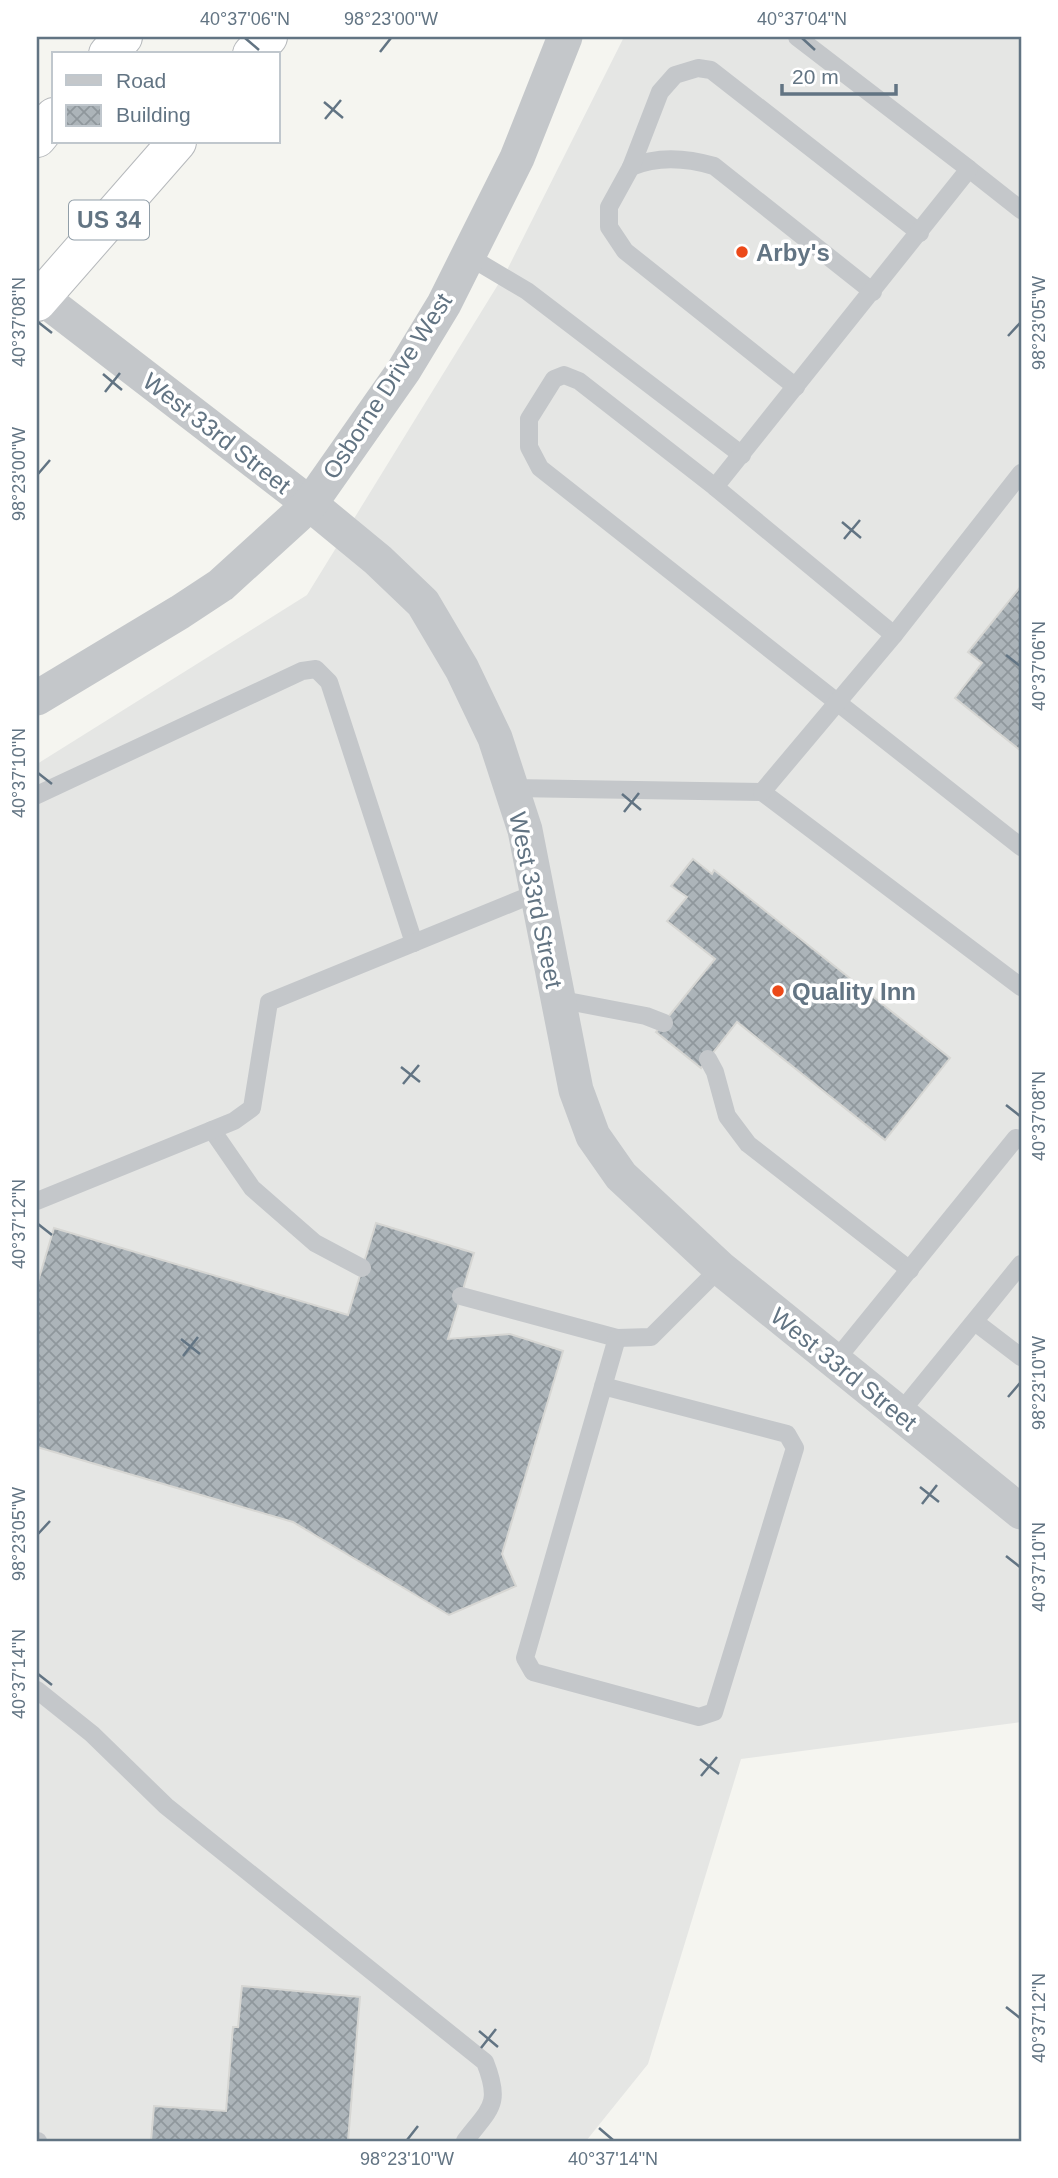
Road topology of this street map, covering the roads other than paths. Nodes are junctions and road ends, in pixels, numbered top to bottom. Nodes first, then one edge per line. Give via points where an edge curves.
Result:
1 (123, 37) edge
2 (268, 37) edge
3 (565, 37) edge
4 (797, 37) edge
5 (110, 52) edge
6 (255, 52) edge
7 (52, 119) edge
8 (37, 138) edge
9 (175, 144) edge
10 (631, 167) junction
11 (969, 169) junction
12 (1021, 210) edge
13 (919, 233) junction
14 (468, 256) junction
15 (873, 292) junction
16 (38, 298) edge
17 (796, 387) junction
18 (742, 455) junction
19 (1021, 473) edge
20 (715, 487) junction
21 (310, 504) junction
22 (894, 635) junction
23 (37, 698) edge
24 (836, 702) junction
25 (512, 788) junction
26 (762, 792) junction
27 (37, 795) edge
28 (1021, 847) edge
29 (536, 893) junction
30 (414, 943) junction
31 (1021, 987) edge
32 (557, 999) junction
33 (664, 1023) dead end
34 (708, 1059) dead end
35 (212, 1130) junction
36 (1016, 1138) dead end
37 (37, 1201) edge
38 (1021, 1264) edge
39 (362, 1268) dead end
40 (720, 1268) junction
41 (910, 1270) junction
42 (461, 1296) dead end
43 (975, 1322) junction
44 (617, 1338) junction
45 (1021, 1357) edge
46 (835, 1361) junction
47 (603, 1386) junction
48 (899, 1414) junction
49 (1021, 1512) edge
50 (37, 1690) edge
51 (465, 2141) edge

1 - 5 highway
2 - 6 highway
3 - 14 street, Osborne Drive West via 517,159
4 - 11 lane
7 - 8 highway
9 - 16 highway, US 34
10 - 13 lane via 660,92 674,75 698,68 711,70
10 - 15 lane via 646,160 693,160 714,166
10 - 17 lane via 609,207 609,226 618,243
11 - 12 lane
11 - 13 lane
13 - 15 lane
14 - 18 lane via 527,291
14 - 21 street, Osborne Drive West via 404,370
15 - 17 lane
16 - 21 street, West 33rd Street
17 - 18 lane
18 - 20 lane
19 - 22 lane
20 - 22 lane
20 - 24 lane via 579,381 564,375 554,379 529,419 529,447 540,468
21 - 23 street, Osborne Drive West via 221,585
21 - 25 street, West 33rd Street via 423,603 462,669 495,738
22 - 24 lane
24 - 26 lane
24 - 28 lane
25 - 26 lane
25 - 29 street, West 33rd Street
26 - 31 lane
27 - 30 lane via 302,671 316,669 329,682
29 - 30 lane
29 - 32 street, West 33rd Street
30 - 35 lane via 269,1002 253,1108
32 - 33 lane
32 - 40 street, West 33rd Street via 576,1090 593,1136 621,1176
34 - 41 lane via 727,1116 748,1144
35 - 37 lane
35 - 39 lane via 252,1188 315,1243
36 - 41 lane
38 - 43 lane
40 - 44 lane via 651,1337
40 - 46 street, West 33rd Street
41 - 46 lane
42 - 44 lane
43 - 45 lane
43 - 48 lane
44 - 47 lane
46 - 48 street, West 33rd Street
47 - 47 lane via 525,1658 533,1672 699,1717 714,1712 795,1448 787,1434
48 - 49 street, West 33rd Street
50 - 51 lane via 92,1734 166,1806 485,2062 494,2085 492,2105

